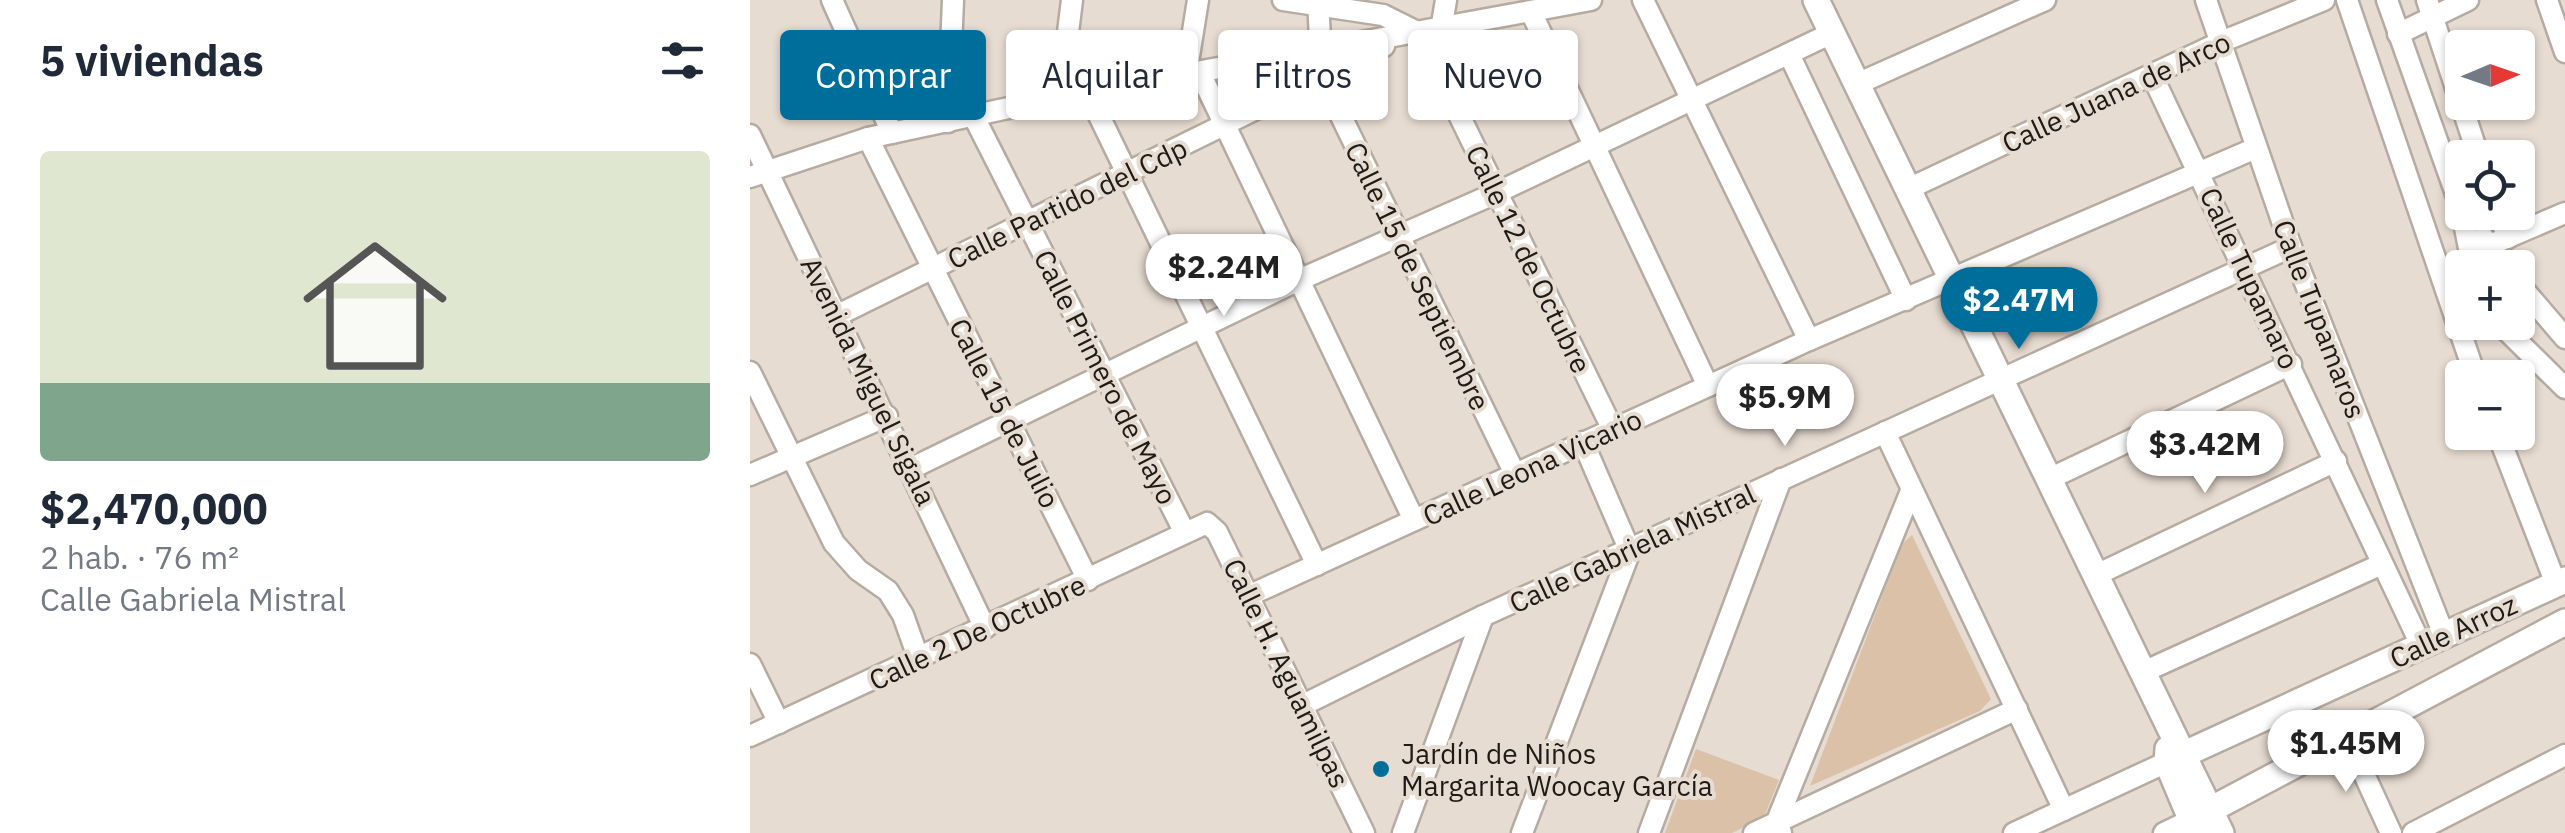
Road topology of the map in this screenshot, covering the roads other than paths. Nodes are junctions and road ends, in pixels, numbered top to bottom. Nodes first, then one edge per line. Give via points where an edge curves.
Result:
1 (832, 0) edge
2 (954, 0) edge
3 (1072, 0) edge
4 (1198, 0) edge
5 (1284, 0) edge
6 (1446, 0) edge
7 (1643, 0) edge
8 (1816, 0) edge
9 (2045, 0) edge
10 (2206, 0) edge
11 (2324, 0) edge
12 (2347, 0) edge
13 (2387, 0) edge
14 (2468, 0) edge
15 (2547, 0) edge
16 (1579, 1) edge
17 (1318, 2) edge
18 (2430, 9) edge
19 (1532, 14) junction
20 (1068, 30) edge
21 (1196, 30) edge
22 (1319, 30) edge
23 (1441, 30) joint
24 (1408, 33) edge
25 (1832, 33) junction
26 (2398, 34) junction
27 (2221, 42) junction
28 (2565, 52) edge
29 (1789, 54) junction
30 (2152, 76) junction
31 (1198, 82) edge
32 (1857, 84) junction
33 (1690, 103) junction
34 (957, 120) edge
35 (976, 120) edge
36 (1100, 120) edge
37 (1238, 120) edge
38 (1342, 120) edge
39 (1457, 120) edge
40 (948, 122) junction
41 (1226, 126) junction
42 (892, 133) junction
43 (750, 135) edge
44 (868, 138) junction
45 (2473, 140) edge
46 (1594, 147) junction
47 (2256, 148) junction
48 (2445, 163) edge
49 (2199, 172) junction
50 (758, 174) edge
51 (1124, 174) junction
52 (1910, 188) junction
53 (1496, 193) junction
54 (2565, 212) edge
55 (1027, 221) junction
56 (1396, 234) junction
57 (2291, 247) junction
58 (2487, 250) edge
59 (2245, 267) junction
60 (932, 268) junction
61 (1301, 280) junction
62 (1952, 281) junction
63 (1906, 300) junction
64 (2535, 303) edge
65 (838, 315) junction
66 (1200, 328) junction
67 (2565, 338) edge
68 (1809, 340) junction
69 (2516, 340) edge
70 (2470, 360) edge
71 (2291, 364) junction
72 (750, 372) edge
73 (1104, 375) junction
74 (2002, 380) junction
75 (1708, 386) junction
76 (2565, 388) edge
77 (887, 416) junction
78 (1010, 421) junction
79 (1613, 430) junction
80 (1884, 432) junction
81 (1583, 442) junction
82 (2506, 450) edge
83 (791, 456) junction
84 (2336, 462) junction
85 (912, 468) junction
86 (1515, 474) junction
87 (750, 475) edge
88 (1781, 479) junction
89 (2049, 479) junction
90 (1911, 491) junction
91 (1414, 520) junction
92 (1192, 527) junction
93 (1630, 550) junction
94 (2382, 564) junction
95 (1316, 565) junction
96 (2096, 575) junction
97 (1088, 580) junction
98 (2561, 582) edge
99 (1248, 596) junction
100 (1483, 616) junction
101 (2565, 622) edge
102 (986, 628) junction
103 (2432, 640) junction
104 (919, 660) junction
105 (750, 664) edge
106 (2141, 673) junction
107 (1303, 705) junction
108 (2017, 709) junction
109 (778, 723) junction
110 (750, 736) edge
111 (2347, 736) junction
112 (2565, 755) edge
113 (2177, 758) junction
114 (2064, 810) junction
115 (2205, 824) edge
116 (1779, 827) edge
117 (1364, 833) edge
118 (1402, 833) edge
119 (1522, 833) edge
120 (1649, 833) edge
121 (1754, 833) edge
122 (2014, 833) edge
123 (2164, 833) edge
124 (2391, 833) edge
125 (2413, 833) edge

1 - 42 street
2 - 40 street
3 - 20 street
4 - 21 street
5 - 17 street
6 - 23 street
7 - 33 street
8 - 25 main road
9 - 32 street
10 - 27 street, Calle Tupamaros
11 - 27 street, Calle Juana de Arco
12 - 70 street
13 - 26 street
14 - 18 street
15 - 28 street
16 - 19 street
17 - 22 street, Calle 15 de Septiembre
17 - 24 street via 1383,15
18 - 26 street
18 - 45 street
19 - 23 street
19 - 46 street
25 - 29 street
25 - 32 main road
26 - 48 street
27 - 30 street, Calle Juana de Arco
27 - 47 street, Calle Tupamaros
29 - 33 street
29 - 63 street
30 - 49 street, Calle Tupamaro
30 - 52 street, Calle Juana de Arco
31 - 41 street
32 - 52 main road
33 - 46 street
33 - 68 street
34 - 40 street
35 - 55 street, Calle Primero de Mayo
36 - 51 street
37 - 41 street, Calle Partido del Cdp
38 - 56 street, Calle 15 de Septiembre
39 - 53 street, Calle 12 de Octubre
40 - 42 street
41 - 51 street, Calle Partido del Cdp
41 - 61 street
42 - 44 street
43 - 50 street, Avenida Miguel Sigala
44 - 50 street
44 - 60 street, Calle 15 de Julio
46 - 53 street
46 - 75 street
47 - 49 street, Calle Leona Vicario
47 - 57 street, Calle Tupamaros
49 - 59 street, Calle Tupamaro
49 - 62 street, Calle Leona Vicario
50 - 65 street, Avenida Miguel Sigala
51 - 55 street, Calle Partido del Cdp
51 - 66 street
52 - 62 main road
53 - 56 street
53 - 79 street, Calle 12 de Octubre
54 - 58 street
55 - 60 street, Calle Partido del Cdp
55 - 73 street, Calle Primero de Mayo
56 - 61 street
56 - 86 street, Calle 15 de Septiembre
57 - 59 street, Calle Gabriela Mistral
57 - 103 street, Calle Tupamaros
59 - 71 street, Calle Tupamaro
59 - 74 street, Calle Gabriela Mistral
60 - 65 street, Calle Partido del Cdp
60 - 78 street, Calle 15 de Julio
61 - 66 street
61 - 91 street
62 - 63 street, Calle Leona Vicario
62 - 74 main road
63 - 68 street, Calle Leona Vicario
64 - 67 street
65 - 77 street, Avenida Miguel Sigala
66 - 73 street
66 - 95 street
68 - 75 street, Calle Leona Vicario
69 - 76 street
71 - 84 street, Calle Tupamaro
71 - 89 street
72 - 83 street
73 - 78 street
73 - 92 street, Calle Primero de Mayo
74 - 80 street, Calle Gabriela Mistral
74 - 89 main road
75 - 79 street, Calle Leona Vicario
77 - 83 street
77 - 85 street, Avenida Miguel Sigala
78 - 85 street
78 - 97 street, Calle 15 de Julio
79 - 81 street, Calle Leona Vicario
80 - 88 street, Calle Gabriela Mistral
80 - 90 street
81 - 86 street, Calle Leona Vicario
81 - 93 street
82 - 98 street
83 - 87 street
83 - 104 street via 840,553 896,603
84 - 94 street, Calle Tupamaro
84 - 96 street
85 - 102 street, Avenida Miguel Sigala
86 - 91 street, Calle Leona Vicario
88 - 93 street, Calle Gabriela Mistral
88 - 120 street
89 - 96 main road
90 - 108 street
90 - 116 street
91 - 95 street, Calle Leona Vicario
92 - 97 street, Calle 2 De Octubre
92 - 99 street, Calle H. Aguamilpas via 1213,525
93 - 100 street, Calle Gabriela Mistral
93 - 119 street
94 - 103 street, Calle Tupamaro
94 - 106 street
95 - 99 street, Calle Leona Vicario
96 - 106 main road
97 - 102 street, Calle 2 De Octubre
98 - 103 main road, Calle Arroz
99 - 107 street, Calle H. Aguamilpas
100 - 107 street, Calle Gabriela Mistral
100 - 118 street
101 - 111 main road, Calle Arroz
102 - 104 street, Calle 2 De Octubre
103 - 113 main road, Calle Arroz
104 - 109 street, Calle 2 De Octubre
105 - 109 street
106 - 113 main road
107 - 117 street, Calle H. Aguamilpas
108 - 114 street
108 - 116 street
109 - 110 street, Calle 2 De Octubre
111 - 115 main road, Calle Arroz
111 - 124 street
112 - 125 street
113 - 114 street, Calle Arroz
113 - 115 main road
114 - 122 street, Calle Arroz
115 - 123 street, Calle Arroz
116 - 121 street

